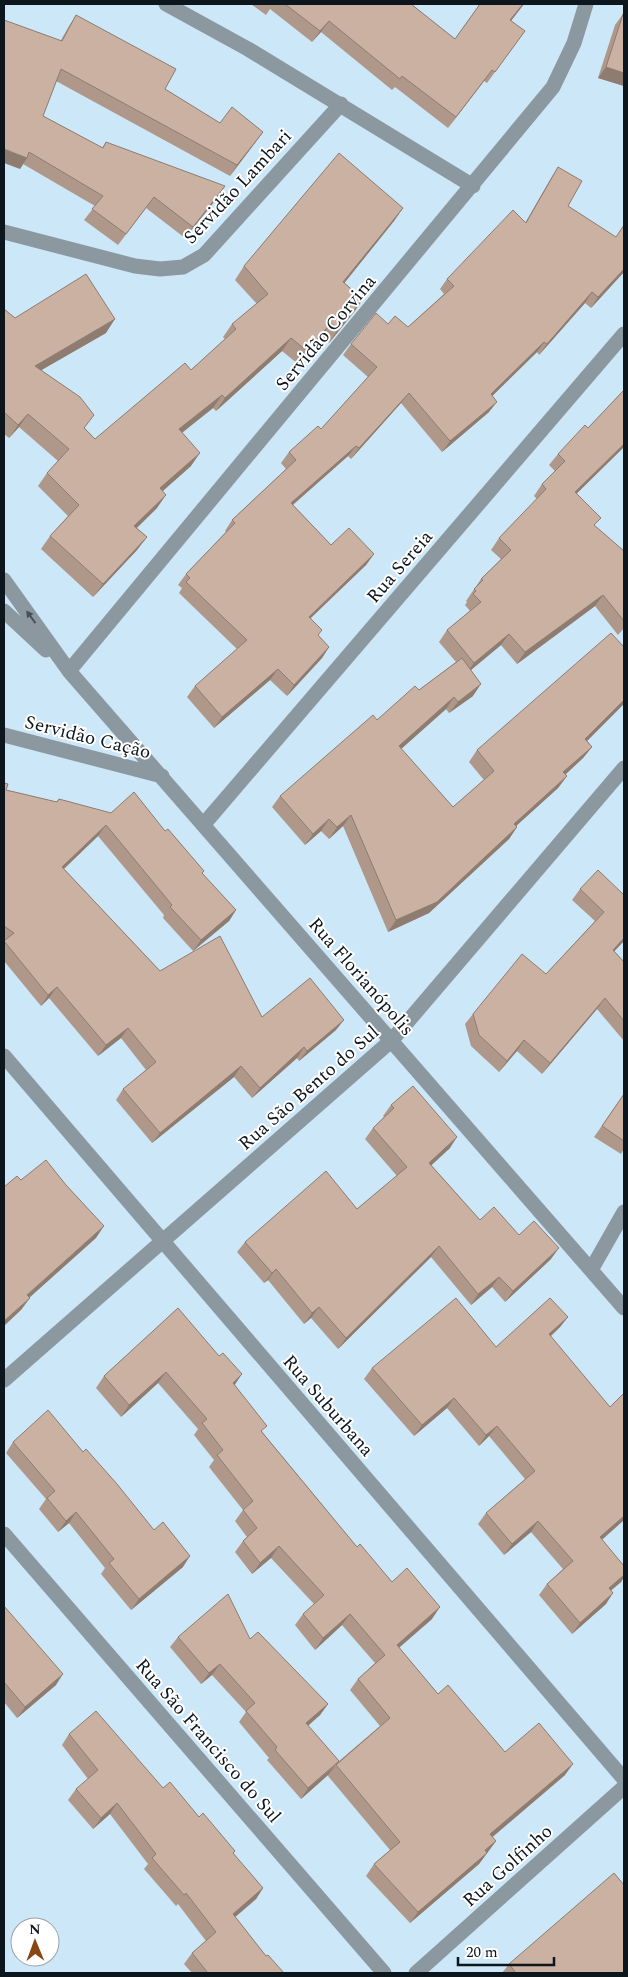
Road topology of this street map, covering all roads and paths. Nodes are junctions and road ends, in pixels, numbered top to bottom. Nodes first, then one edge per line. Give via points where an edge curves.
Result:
1 (166, 4) edge
2 (586, 4) edge
3 (341, 104) junction
4 (473, 186) junction
5 (4, 232) edge
6 (624, 334) edge
7 (4, 580) edge
8 (4, 611) edge
9 (69, 671) junction
10 (4, 735) edge
11 (624, 768) edge
12 (162, 776) junction
13 (204, 824) junction
14 (392, 1040) junction
15 (4, 1056) edge
16 (624, 1212) edge
17 (162, 1242) junction
18 (591, 1270) junction
19 (624, 1308) edge
20 (4, 1380) edge
21 (4, 1534) edge
22 (624, 1780) edge
23 (624, 1787) edge
24 (384, 1973) edge
25 (416, 1973) edge

1 - 3 street
2 - 4 street, Servidão Corvina via 574,43 553,87
3 - 4 street
3 - 5 street, Servidão Lambari via 204,254 183,267 135,266
4 - 9 street, Servidão Corvina
6 - 13 street, Rua Sereia
9 -> 7 street, Rua Florianópolis
8 - 9 street, Rua Florianópolis
9 - 12 street, Rua Florianópolis
10 - 12 street, Servidão Cação
11 - 14 street, Rua São Bento do Sul
12 - 13 street, Rua Florianópolis
13 - 14 street, Rua Florianópolis
14 - 17 street, Rua São Bento do Sul
14 - 18 street, Rua Florianópolis
15 - 17 street, Rua Suburbana
16 - 18 street
17 - 20 street, Rua São Bento do Sul
17 - 22 street, Rua Suburbana
18 - 19 street, Rua Florianópolis
21 - 24 street, Rua São Francisco do Sul
23 - 25 street, Rua Golfinho

